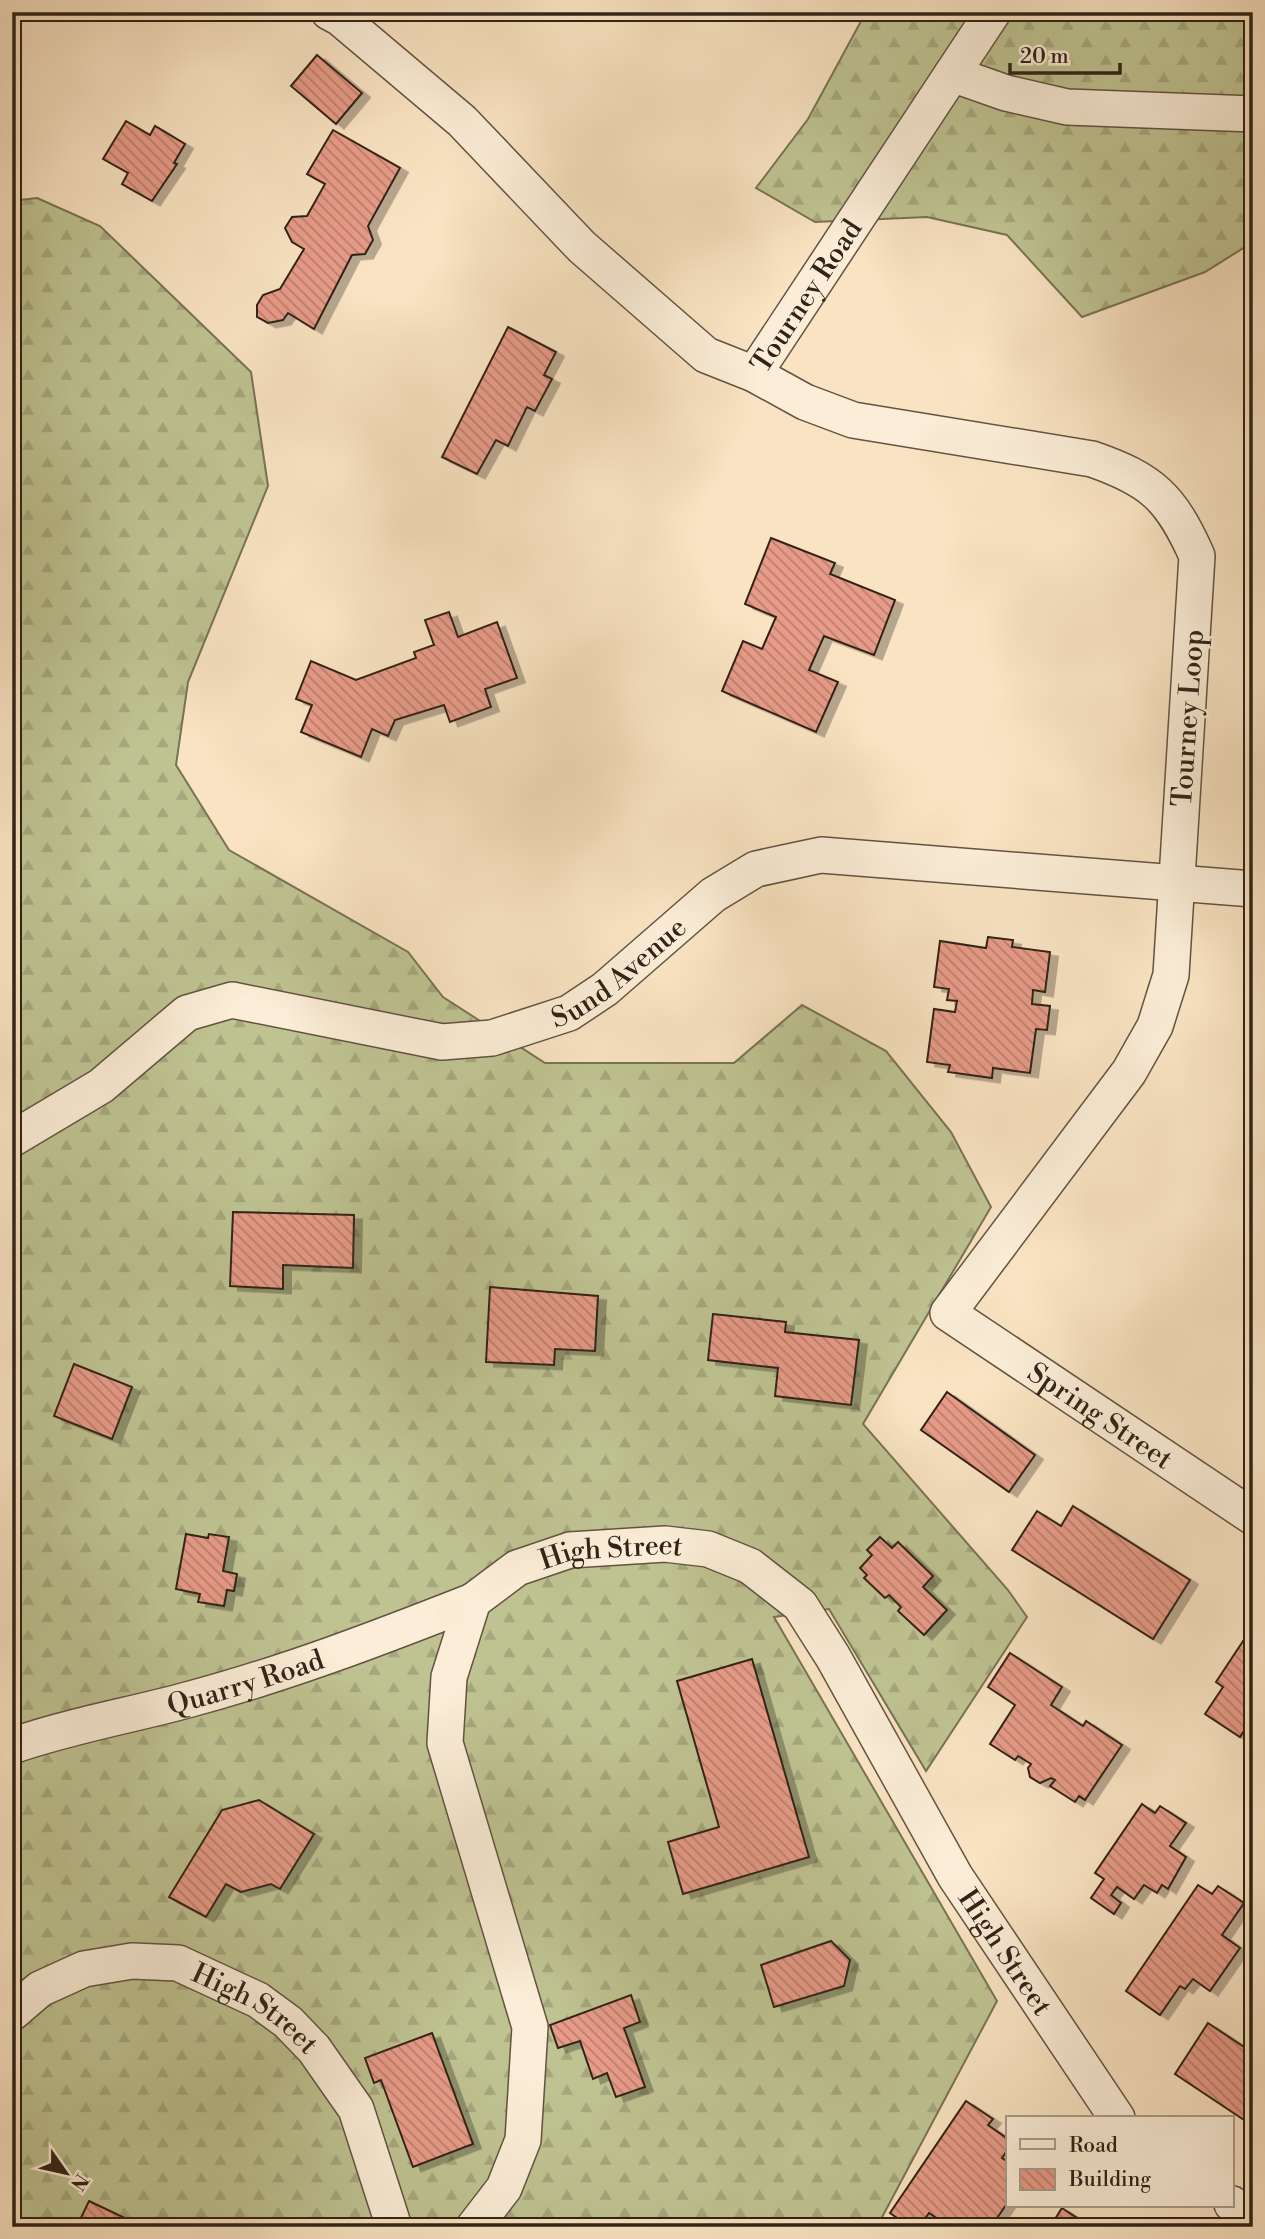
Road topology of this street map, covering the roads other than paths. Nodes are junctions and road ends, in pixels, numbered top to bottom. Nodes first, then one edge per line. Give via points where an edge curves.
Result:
1 (329, 12) edge
2 (993, 12) edge
3 (952, 74) junction
4 (1253, 114) edge
5 (754, 374) junction
6 (1177, 886) junction
7 (1253, 889) edge
8 (12, 1139) edge
9 (948, 1313) joint
10 (1253, 1517) edge
11 (473, 1601) junction
12 (12, 1746) edge
13 (12, 2013) edge
14 (1116, 2116) edge
15 (1234, 2205) edge
16 (1253, 2218) edge
17 (394, 2227) edge
18 (474, 2227) edge

1 - 5 street, Tourney Road via 462,121 582,247 706,355
2 - 3 street, Tourney Road
3 - 4 street via 1068,107
3 - 5 street, Tourney Road
5 - 6 street, Tourney Loop via 805,402 853,420 1092,459 1125,471 1159,492 1185,527 1198,556
6 - 7 street, Sund Avenue
6 - 8 street, Sund Avenue via 821,855 756,869 713,895 605,989 569,1013 492,1038 442,1042 232,1000 187,1013 101,1086
6 - 9 street, Tourney Loop via 1171,975 1155,1027 1129,1072
9 - 10 street, Spring Street
11 - 12 street, Quarry Road via 425,1623 265,1678 58,1730
11 - 14 street, High Street via 517,1569 570,1550 665,1544 708,1549 750,1566 800,1605 955,1876
11 - 18 street via 449,1677 445,1743 530,2027 523,2140 504,2188
13 - 17 street, High Street via 40,1989 85,1969 132,1961 178,1963 258,2000 314,2049 356,2109
15 - 16 street

